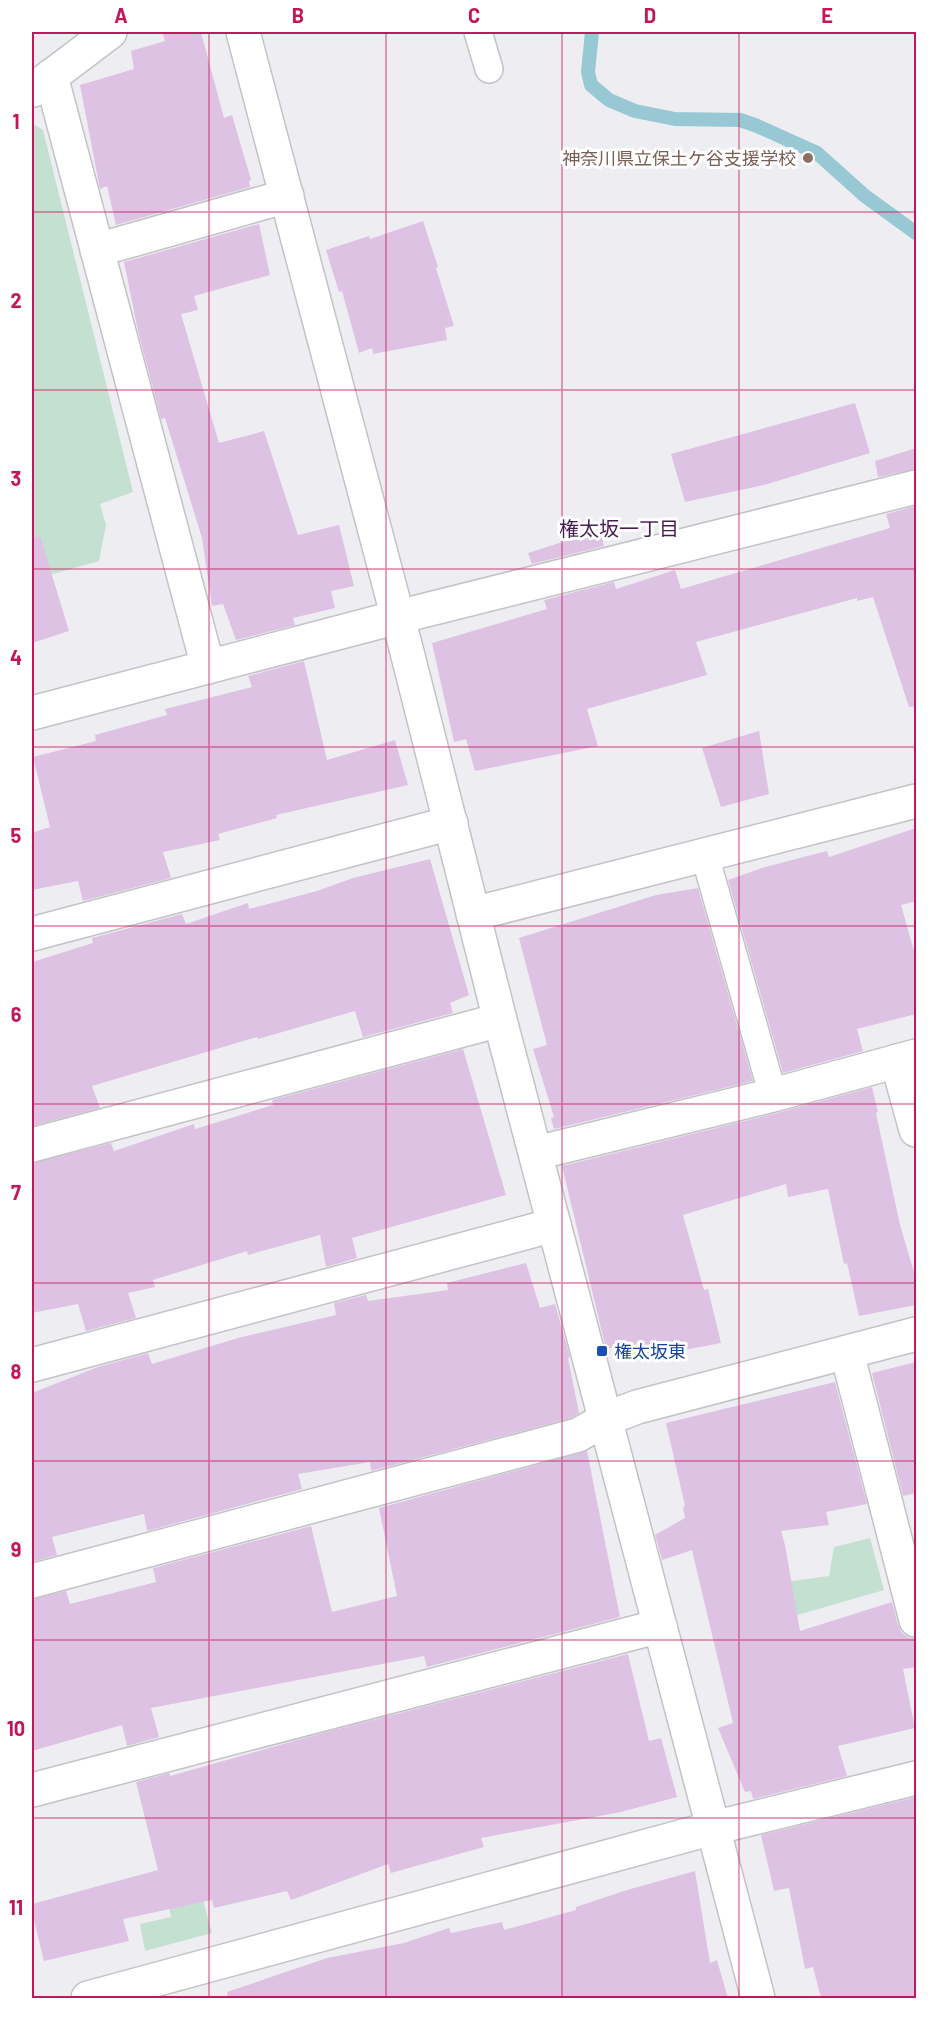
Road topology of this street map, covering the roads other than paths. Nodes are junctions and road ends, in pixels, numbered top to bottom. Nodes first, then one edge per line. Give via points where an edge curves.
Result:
1 (110, 32) edge
2 (243, 32) edge
3 (478, 32) edge
4 (489, 69) dead end
5 (41, 84) edge
6 (287, 196) junction
7 (97, 250) junction
8 (916, 487) edge
9 (398, 617) junction
10 (208, 667) junction
11 (32, 713) edge
12 (916, 801) edge
13 (451, 823) junction
14 (705, 856) junction
15 (473, 914) junction
16 (32, 934) edge
17 (500, 1020) junction
18 (907, 1058) edge
19 (773, 1095) junction
20 (916, 1130) edge
21 (32, 1145) edge
22 (536, 1154) junction
23 (554, 1225) junction
24 (916, 1335) edge
25 (847, 1353) junction
26 (32, 1365) edge
27 (606, 1419) junction
28 (32, 1581) edge
29 (916, 1620) edge
30 (660, 1626) junction
31 (916, 1778) edge
32 (32, 1790) edge
33 (713, 1828) junction
34 (88, 1998) edge
35 (758, 1998) edge

1 - 5 street
2 - 6 street
3 - 4 lane
5 - 7 street
6 - 7 street
6 - 9 street
7 - 10 street
8 - 9 street
9 - 10 street
9 - 13 street
10 - 11 street
12 - 14 street
13 - 15 street
13 - 16 street
14 - 15 street
14 - 19 lane
15 - 17 street
17 - 21 street
17 - 22 street
18 - 19 street
18 - 20 street
19 - 22 street
22 - 23 street
23 - 26 street
23 - 27 street
24 - 25 street
25 - 27 street via 637,1407
25 - 29 street
27 - 28 street via 578,1435
27 - 30 street
30 - 32 street
30 - 33 street
31 - 33 street
33 - 34 street
33 - 35 street

